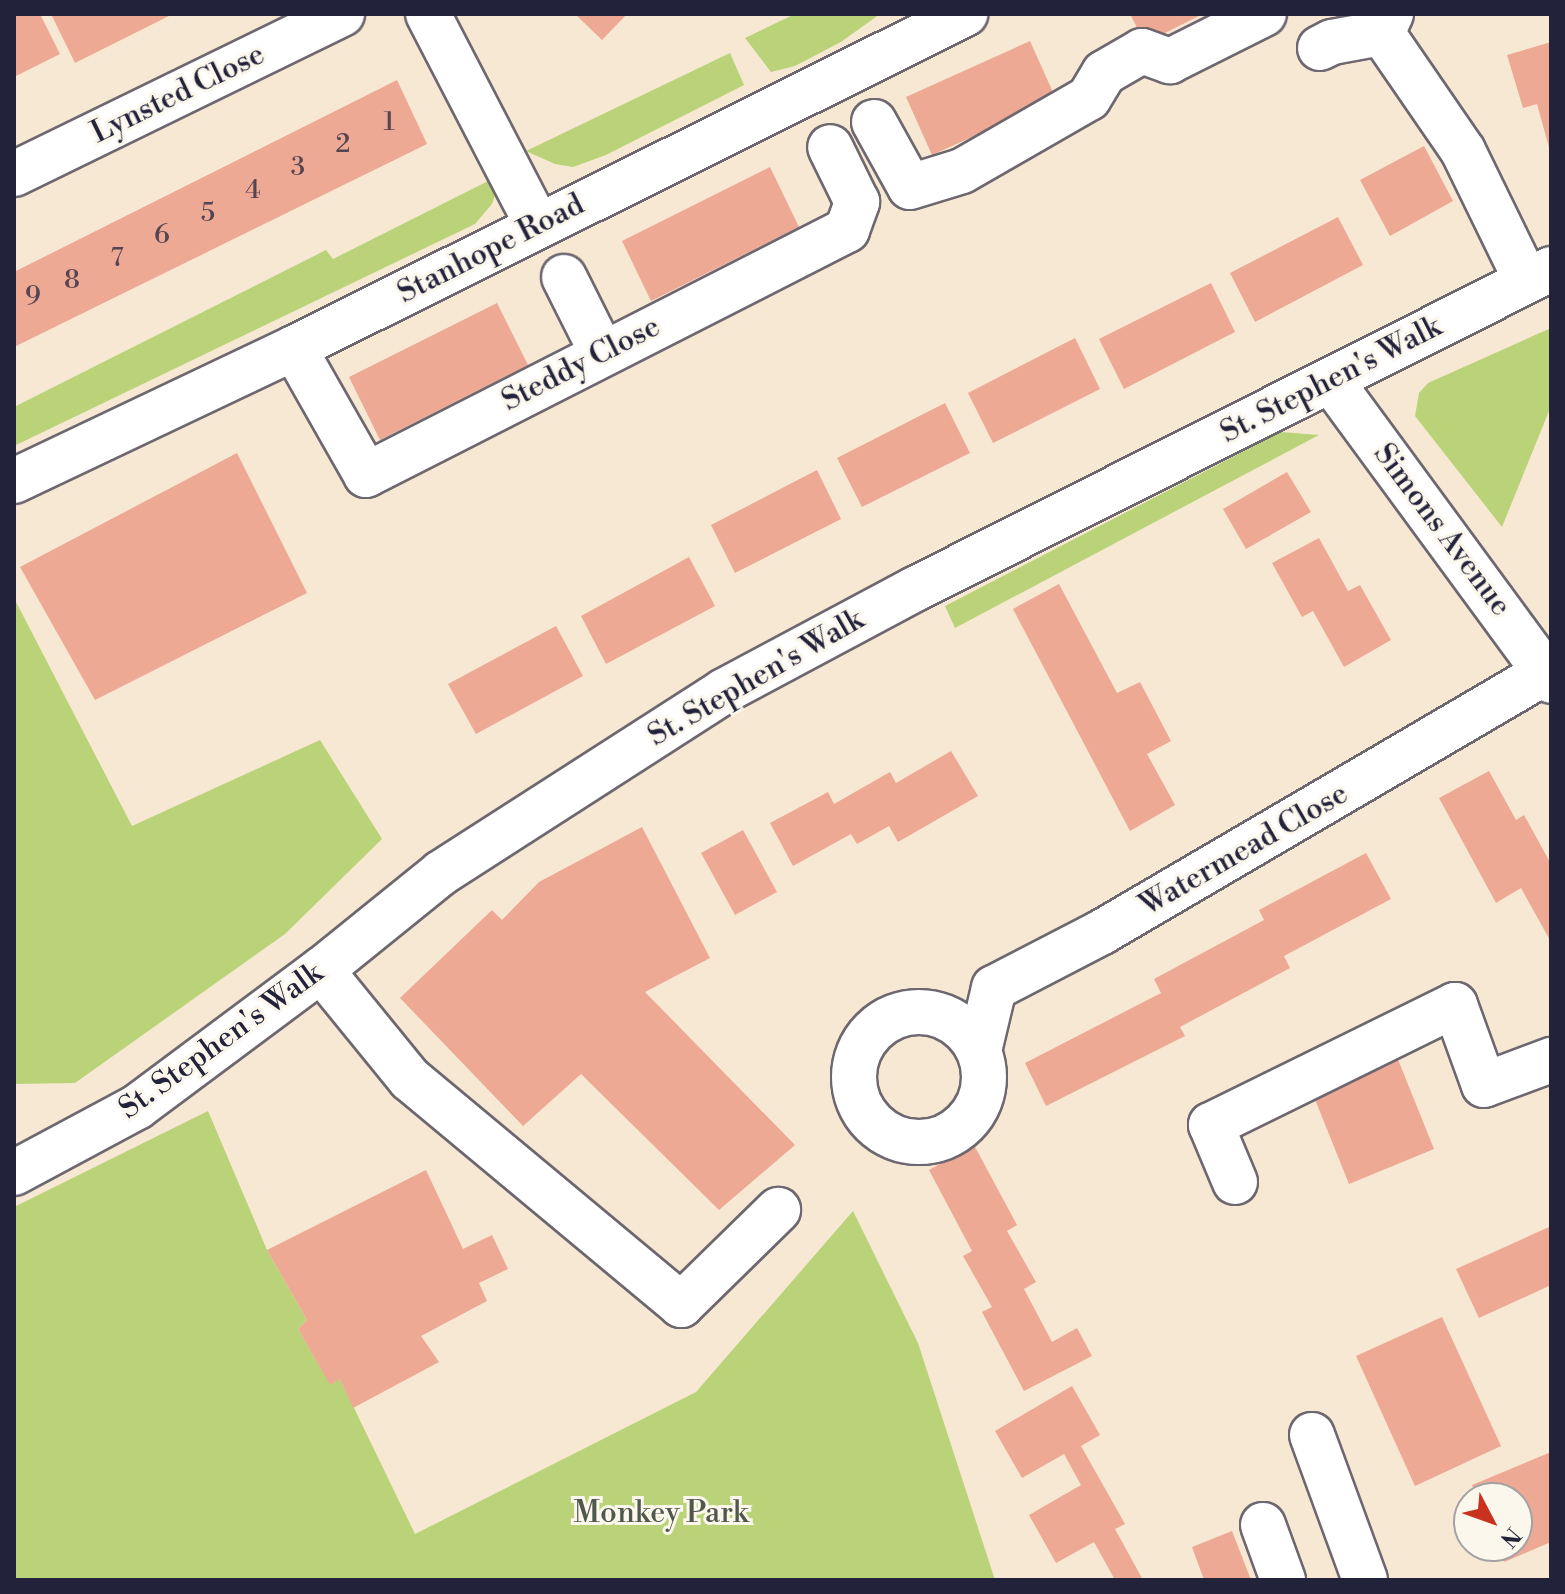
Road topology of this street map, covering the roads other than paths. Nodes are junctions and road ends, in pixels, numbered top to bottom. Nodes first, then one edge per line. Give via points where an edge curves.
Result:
1 (342, 14) edge
2 (428, 14) edge
3 (965, 14) edge
4 (1264, 14) edge
5 (1386, 23) edge
6 (1323, 35) edge
7 (874, 122) dead end
8 (830, 147) dead end
9 (14, 174) edge
10 (538, 226) junction
11 (1539, 274) edge
12 (564, 277) dead end
13 (294, 348) junction
14 (602, 353) junction
15 (1331, 381) junction
16 (14, 481) edge
17 (1549, 676) edge
18 (321, 970) junction
19 (979, 1051) dead end
20 (1551, 1060) edge
21 (14, 1173) edge
22 (1235, 1182) dead end
23 (778, 1210) dead end
24 (1312, 1435) dead end
25 (1263, 1525) dead end
26 (1283, 1580) edge
27 (1365, 1580) edge

1 - 9 street, Lynsted Close
2 - 10 street
3 - 10 street, Stanhope Road
4 - 7 street via 1170,61 1142,51 1104,73 1089,98 962,171 910,187
5 - 6 street
5 - 11 street
8 - 14 street, Steddy Close via 857,202 847,230
10 - 13 street, Stanhope Road
11 - 15 street, St. Stephen's Walk
12 - 14 street
13 - 14 street, Steddy Close via 366,475
13 - 16 street, Stanhope Road
15 - 17 street, Simons Avenue
15 - 18 street, St. Stephen's Walk via 724,691 441,873
17 - 19 street, Watermead Close via 1102,932 994,988
18 - 21 street, St. Stephen's Walk via 137,1107
18 - 23 street via 410,1079 681,1305
20 - 22 street via 1484,1085 1455,1005 1211,1125
24 - 27 street
25 - 26 street

